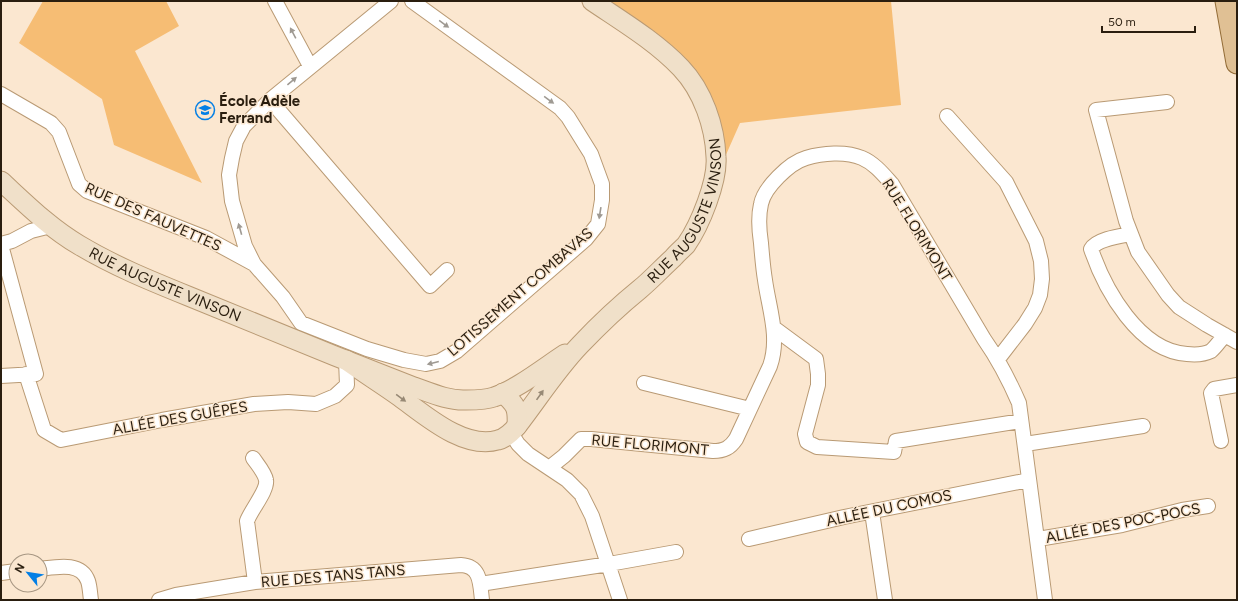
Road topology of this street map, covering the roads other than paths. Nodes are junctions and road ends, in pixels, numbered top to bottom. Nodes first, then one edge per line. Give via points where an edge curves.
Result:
1 (275, 1) edge
2 (391, 1) edge
3 (412, 1) edge
4 (592, 1) edge
5 (1226, 1) edge
6 (1237, 63) edge
7 (310, 66) junction
8 (1, 94) edge
9 (270, 100) junction
10 (1167, 102) dead end
11 (947, 116) dead end
12 (1, 182) edge
13 (51, 226) junction
14 (1131, 234) junction
15 (1, 245) edge
16 (254, 264) junction
17 (447, 270) dead end
18 (301, 323) junction
19 (774, 328) junction
20 (325, 333) junction
21 (1225, 334) junction
22 (287, 337) junction
23 (1237, 342) edge
24 (581, 344) junction
25 (340, 358) junction
26 (998, 359) junction
27 (26, 374) junction
28 (1, 376) edge
29 (644, 383) dead end
30 (1237, 385) edge
31 (503, 393) junction
32 (464, 400) junction
33 (750, 409) junction
34 (1021, 421) junction
35 (435, 422) junction
36 (1142, 426) dead end
37 (514, 430) junction
38 (1221, 441) dead end
39 (1024, 444) junction
40 (253, 458) dead end
41 (549, 468) junction
42 (1029, 480) junction
43 (1208, 506) dead end
44 (872, 512) junction
45 (749, 538) dead end
46 (1038, 539) junction
47 (676, 552) dead end
48 (609, 564) junction
49 (48, 567) edge
50 (255, 582) junction
51 (480, 584) junction
52 (91, 600) edge
53 (159, 600) edge
54 (482, 600) edge
55 (620, 600) edge
56 (885, 600) edge
57 (1045, 600) edge

7 -> 1 street
2 - 7 street
3 -> 20 street, LOTISSEMENT COMBAVAS via 560,108 568,117 591,154 602,184 598,224 586,239 463,346 440,361 426,364 404,360
4 - 24 main road, RUE AUGUSTE VINSON via 656,45 682,70 696,89 707,112 717,158 714,182 702,215 686,245
5 - 6 main road
9 -> 7 street
8 - 16 street, RUE DES FAUVETTES via 51,123 59,132 79,184 87,191 206,238
16 -> 9 street via 245,246 232,202 229,175 236,141 244,126
9 - 17 street via 430,286
10 - 14 street via 1096,110
11 - 26 street via 1006,182 1036,242 1041,262 1040,295 1035,308
12 - 13 main road, RUE AUGUSTE VINSON
13 - 15 street via 31,231
13 - 22 main road, RUE AUGUSTE VINSON via 79,245 148,280
14 - 21 street via 1138,252 1179,307
14 - 21 street via 1101,241 1094,244 1092,249 1108,288 1135,326 1158,346 1177,353 1200,355 1212,350
15 - 27 street via 36,374
16 - 18 street via 283,297
18 - 20 street, LOTISSEMENT COMBAVAS
18 - 22 street
19 - 26 street, RUE FLORIMONT via 758,224 761,203 770,185 804,158 844,154 863,158 892,184
19 - 33 street, RUE FLORIMONT via 774,353
19 - 34 street via 816,359 818,385 806,434 807,442 817,447 894,452 896,441
20 - 25 street, ALLÉE DES GUÊPES
21 - 23 street
22 - 25 main road, RUE AUGUSTE VINSON
24 - 31 main road, RUE AUGUSTE VINSON
37 -> 24 main road, RUE AUGUSTE VINSON
25 - 27 street, ALLÉE DES GUÊPES via 347,385 335,396 316,404 254,404 61,440 44,430
25 - 32 main road, RUE AUGUSTE VINSON via 425,391
25 -> 35 main road, RUE AUGUSTE VINSON
26 - 34 street, RUE FLORIMONT via 1019,403
27 - 28 street
29 - 33 street
30 - 38 street via 1214,389 1211,393
31 - 32 main road, RUE AUGUSTE VINSON via 484,399
31 - 37 main road via 518,411
32 - 35 main road via 446,405 437,415
33 - 41 street, RUE FLORIMONT via 736,439 723,451 586,439 581,440
34 - 39 street, RUE FLORIMONT
35 - 37 main road, RUE AUGUSTE VINSON via 457,435 477,441 497,441
36 - 39 street
37 - 41 street via 518,444
39 - 42 street, RUE FLORIMONT
40 - 50 street via 266,481 248,521
41 - 48 street via 567,480 581,494 592,516
42 - 44 street, ALLÉE DU COMOS
42 - 46 street, RUE FLORIMONT
43 - 46 street, ALLÉE DES POC-POCS via 1122,525
44 - 45 street, ALLÉE DU COMOS
44 - 56 street
46 - 57 street, RUE FLORIMONT
47 - 48 street
48 - 51 street
48 - 55 street
49 - 52 street via 72,567 82,572 88,582
50 - 51 street, RUE DES TANS TANS via 461,565 476,570
50 - 53 street, RUE DES TANS TANS
51 - 54 street, RUE DES TANS TANS

